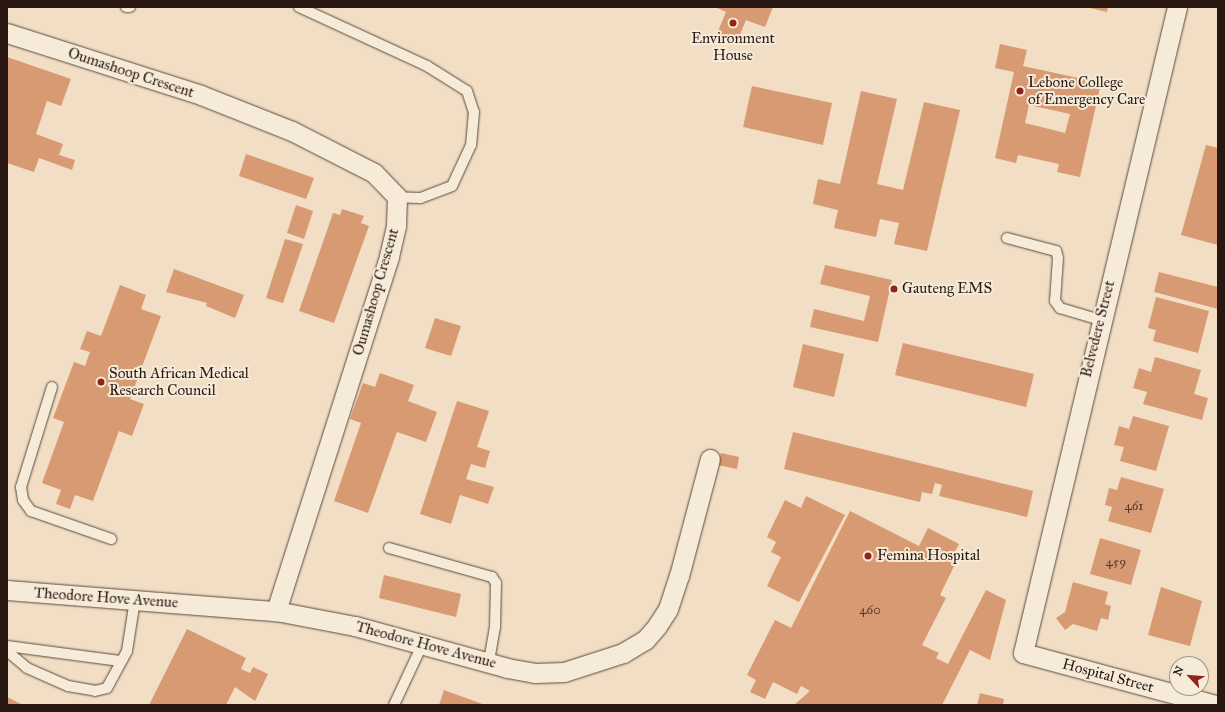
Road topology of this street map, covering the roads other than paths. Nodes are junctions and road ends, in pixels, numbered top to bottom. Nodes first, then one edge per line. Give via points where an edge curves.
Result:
1 (126, 7) edge
2 (130, 7) edge
3 (298, 7) edge
4 (1177, 7) edge
5 (7, 33) edge
6 (397, 197) junction
7 (1007, 238) dead end
8 (1100, 320) junction
9 (52, 387) dead end
10 (710, 459) dead end
11 (111, 539) dead end
12 (389, 548) dead end
13 (7, 590) edge
14 (135, 600) junction
15 (276, 611) junction
16 (423, 643) junction
17 (7, 646) edge
18 (7, 651) edge
19 (1023, 653) joint
20 (120, 661) junction
21 (489, 662) junction
22 (394, 705) edge
23 (1216, 705) edge

1 - 2 lane
3 - 6 lane via 427,66 468,91 474,112 471,146 452,186 420,198
4 - 8 street, Belvedere Street
5 - 6 street, Oumashoop Crescent via 201,95 279,125 374,173
6 - 15 street, Oumashoop Crescent via 396,226 389,257
7 - 8 lane via 1056,252 1058,258 1055,301 1060,308
8 - 19 street, Belvedere Street
9 - 11 lane via 21,487 23,500 31,511
10 - 21 street, Theodore Hove Avenue via 672,598 668,609 645,640 596,664 564,672 535,673
12 - 21 lane via 492,577 496,583 495,627
13 - 14 street, Theodore Hove Avenue
14 - 15 street, Theodore Hove Avenue
14 - 20 lane via 130,638
15 - 16 street, Theodore Hove Avenue
16 - 21 street, Theodore Hove Avenue
16 - 22 lane
17 - 20 lane
18 - 20 lane via 42,675 68,686 95,691 107,688
19 - 23 street, Hospital Street

